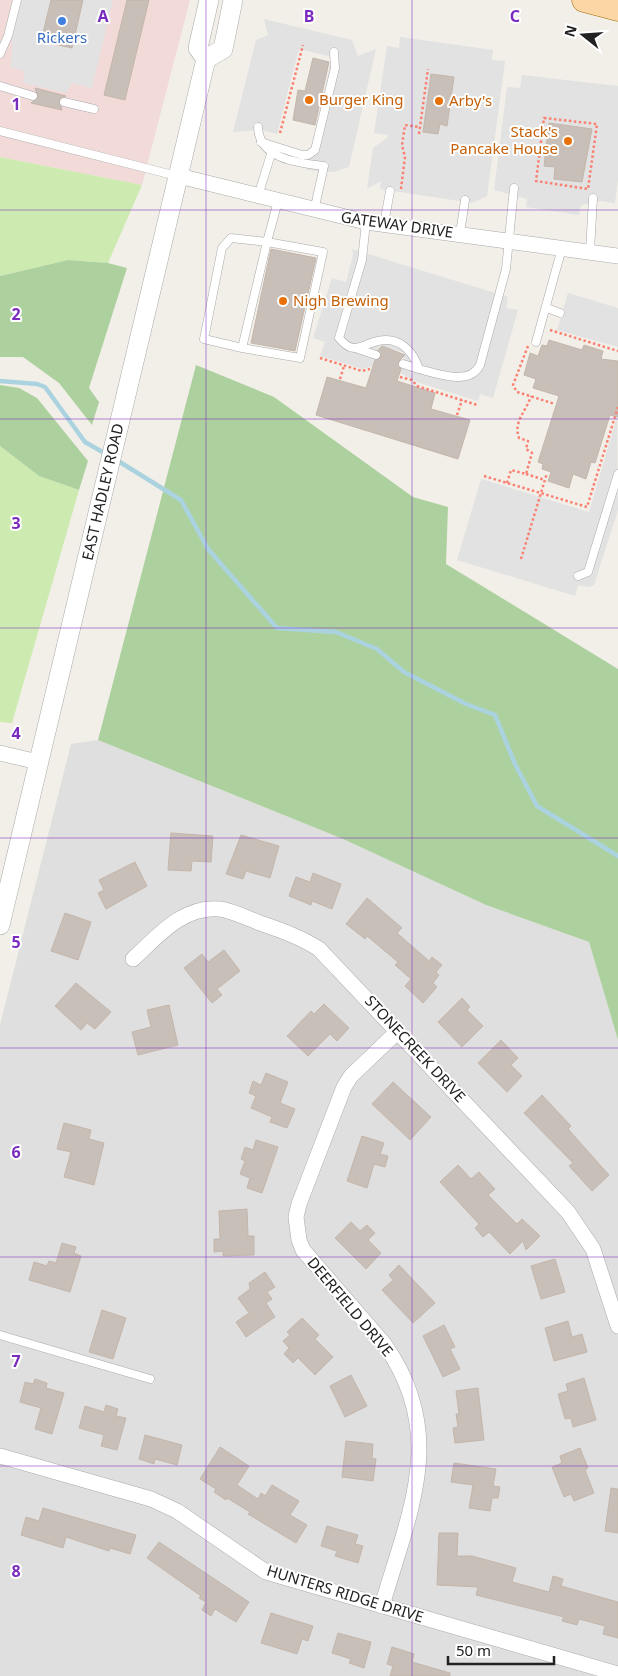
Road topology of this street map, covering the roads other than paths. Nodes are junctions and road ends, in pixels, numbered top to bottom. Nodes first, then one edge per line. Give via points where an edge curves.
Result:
1 (17, 0) edge
2 (209, 0) edge
3 (233, 0) edge
4 (584, 0) edge
5 (618, 8) edge
6 (334, 52) dead end
7 (0, 54) edge
8 (206, 59) junction
9 (0, 86) edge
10 (33, 96) dead end
11 (64, 102) dead end
12 (94, 109) dead end
13 (258, 127) dead end
14 (0, 131) edge
15 (261, 142) junction
16 (271, 154) junction
17 (179, 176) junction
18 (514, 188) dead end
19 (390, 191) dead end
20 (258, 196) junction
21 (593, 198) dead end
22 (465, 200) dead end
23 (278, 201) junction
24 (314, 211) junction
25 (366, 222) junction
26 (384, 224) junction
27 (460, 234) junction
28 (509, 240) junction
29 (266, 242) junction
30 (562, 248) junction
31 (590, 251) junction
32 (618, 256) edge
33 (547, 308) junction
34 (560, 313) dead end
35 (534, 345) road end
36 (242, 348) junction
37 (358, 349) junction
38 (376, 355) dead end
39 (404, 364) dead end
40 (419, 369) junction
41 (618, 474) edge
42 (578, 576) dead end
43 (0, 753) edge
44 (38, 762) junction
45 (0, 925) edge
46 (132, 959) dead end
47 (398, 1031) junction
48 (618, 1326) edge
49 (0, 1335) edge
50 (150, 1379) dead end
51 (0, 1456) edge
52 (382, 1606) junction
53 (618, 1674) edge

1 - 7 lane
2 - 8 street, EAST HADLEY ROAD via 198,48
3 - 8 street via 223,49
4 - 5 main road
6 - 15 lane via 335,68 315,150 302,155
8 - 17 street, EAST HADLEY ROAD
9 - 10 lane
11 - 12 lane
13 - 15 lane
14 - 17 lane
15 - 16 lane
16 - 20 lane
16 - 24 lane via 324,166
17 - 20 street, GATEWAY DRIVE
17 - 44 street, EAST HADLEY ROAD
18 - 28 lane
19 - 26 lane
20 - 23 street, GATEWAY DRIVE
21 - 31 lane
22 - 27 lane
23 - 24 street, GATEWAY DRIVE
23 - 29 lane
24 - 25 street, GATEWAY DRIVE
25 - 26 street, GATEWAY DRIVE
25 - 37 lane via 362,260 339,338 345,345
26 - 27 street, GATEWAY DRIVE
27 - 28 street, GATEWAY DRIVE
28 - 30 street, GATEWAY DRIVE
28 - 40 lane via 499,302 477,371 470,376 459,376
29 - 36 lane
29 - 36 lane via 232,238 222,248 204,339
29 - 36 lane via 323,252 300,358
30 - 31 street, GATEWAY DRIVE
30 - 33 lane
31 - 32 street, GATEWAY DRIVE
33 - 34 lane
33 - 35 lane
37 - 38 lane
37 - 40 lane via 377,341 395,343 408,348
39 - 40 lane
41 - 42 lane via 588,572
43 - 44 street
44 - 45 street, EAST HADLEY ROAD
46 - 47 street, STONECREEK DRIVE via 184,916 207,909 231,912 300,938 319,949
47 - 48 street, STONECREEK DRIVE via 580,1228 598,1260
47 - 52 street, DEERFIELD DRIVE via 351,1076 344,1087 303,1187 296,1217 303,1250 396,1361 418,1419 419,1473
49 - 50 lane
51 - 52 street, HUNTERS RIDGE DRIVE via 151,1499 177,1511 266,1572
52 - 53 street, HUNTERS RIDGE DRIVE

